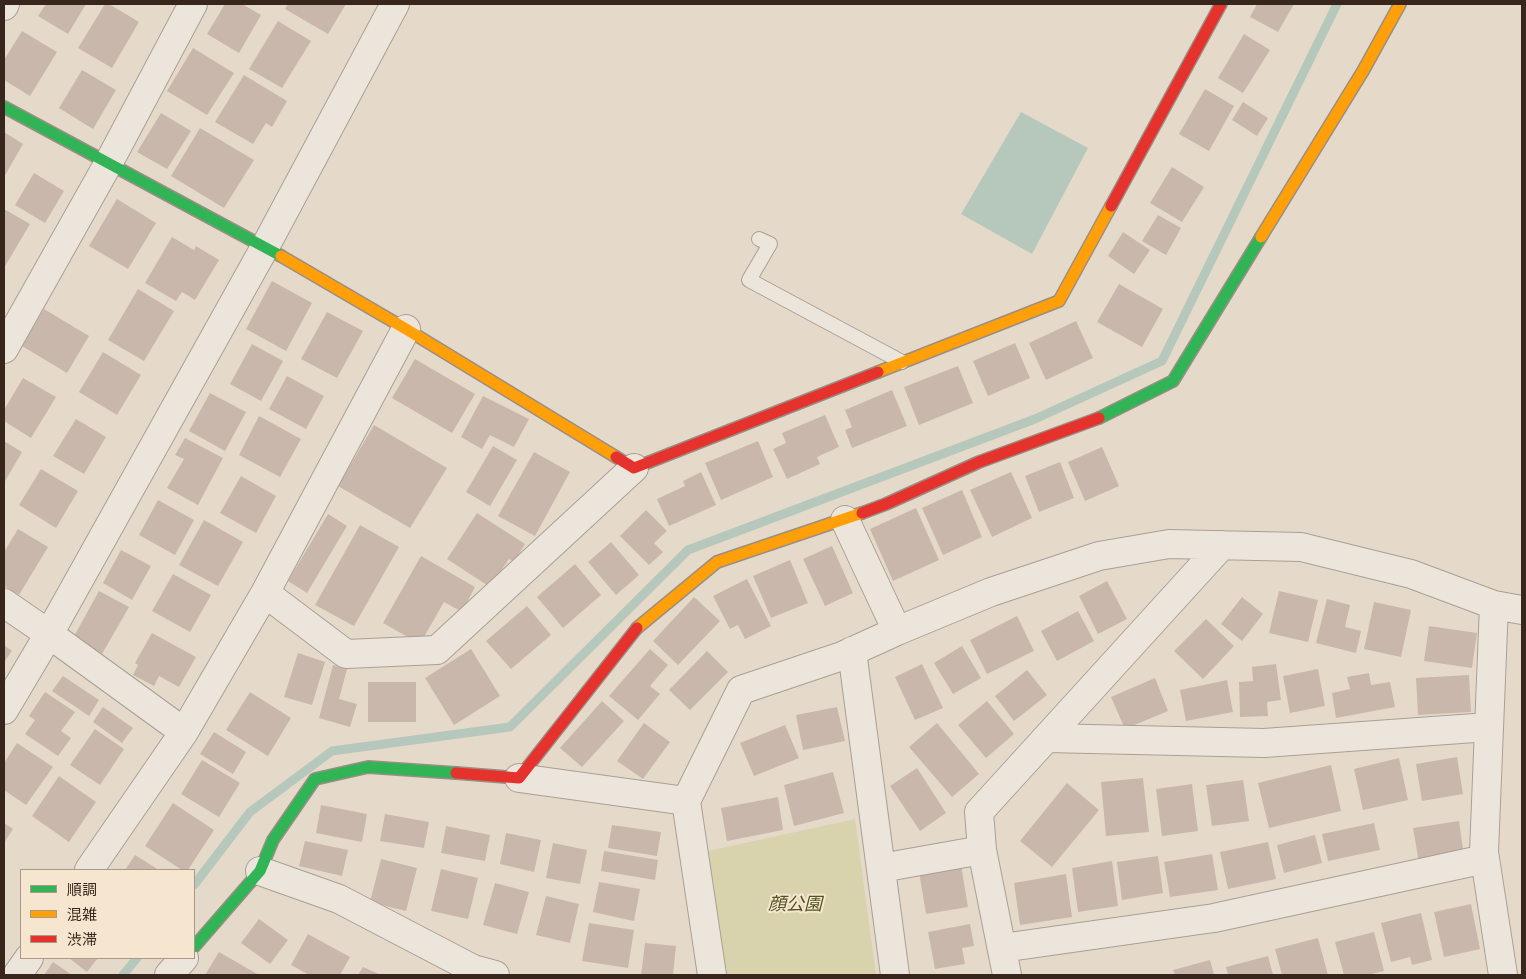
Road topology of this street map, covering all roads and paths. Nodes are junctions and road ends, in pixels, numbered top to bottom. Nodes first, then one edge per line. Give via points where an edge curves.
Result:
1 (193, 4) edge
2 (395, 4) edge
3 (1221, 4) edge
4 (1400, 4) edge
5 (4, 107) edge
6 (108, 164) junction
7 (759, 239) dead end
8 (265, 247) junction
9 (406, 329) junction
10 (4, 349) edge
11 (902, 362) junction
12 (634, 468) junction
13 (845, 520) junction
14 (1222, 545) junction
15 (265, 593) junction
16 (4, 603) edge
17 (1494, 605) junction
18 (1522, 610) edge
19 (897, 631) junction
20 (49, 634) junction
21 (852, 651) junction
22 (4, 710) edge
23 (1489, 727) junction
24 (184, 732) junction
25 (1047, 738) junction
26 (519, 778) junction
27 (686, 801) junction
28 (982, 850) junction
29 (1485, 859) junction
30 (881, 868) junction
31 (90, 869) edge
32 (260, 871) junction
33 (195, 946) edge
34 (1002, 948) junction
35 (29, 959) edge
36 (183, 959) edge
37 (18, 975) edge
38 (169, 975) edge
39 (495, 975) edge
40 (712, 975) edge
41 (895, 975) edge
42 (1007, 975) edge
43 (1503, 975) edge

1 - 6 street
2 - 8 street
3 - 11 street via 1059,300
4 - 13 street via 1363,71 1173,381 1090,422 979,462
5 - 6 street
6 - 8 street
6 - 10 street
7 - 11 lane via 770,244 749,280
8 - 9 street
8 - 20 street
9 - 12 street
9 - 15 street
11 - 12 street
12 - 15 street via 437,650 346,654
13 - 19 street
13 - 26 street via 717,562 636,628
14 - 17 street via 1301,547 1411,574
14 - 19 street via 1169,544 1099,556 991,592
14 - 25 street
15 - 24 street
16 - 20 street
17 - 18 street
17 - 23 street
19 - 21 street
20 - 22 street
20 - 24 street
21 - 27 street via 741,690
21 - 30 street
23 - 25 street via 1264,743
23 - 29 street
24 - 31 street
25 - 28 street via 979,812
26 - 27 street
26 - 32 street via 368,767 315,779 273,840
27 - 40 street
28 - 30 street
28 - 34 street
29 - 34 street via 1214,918
29 - 43 street
30 - 41 street
32 - 33 street
32 - 39 street via 339,899 473,969
34 - 42 street
35 - 37 street
36 - 38 street

